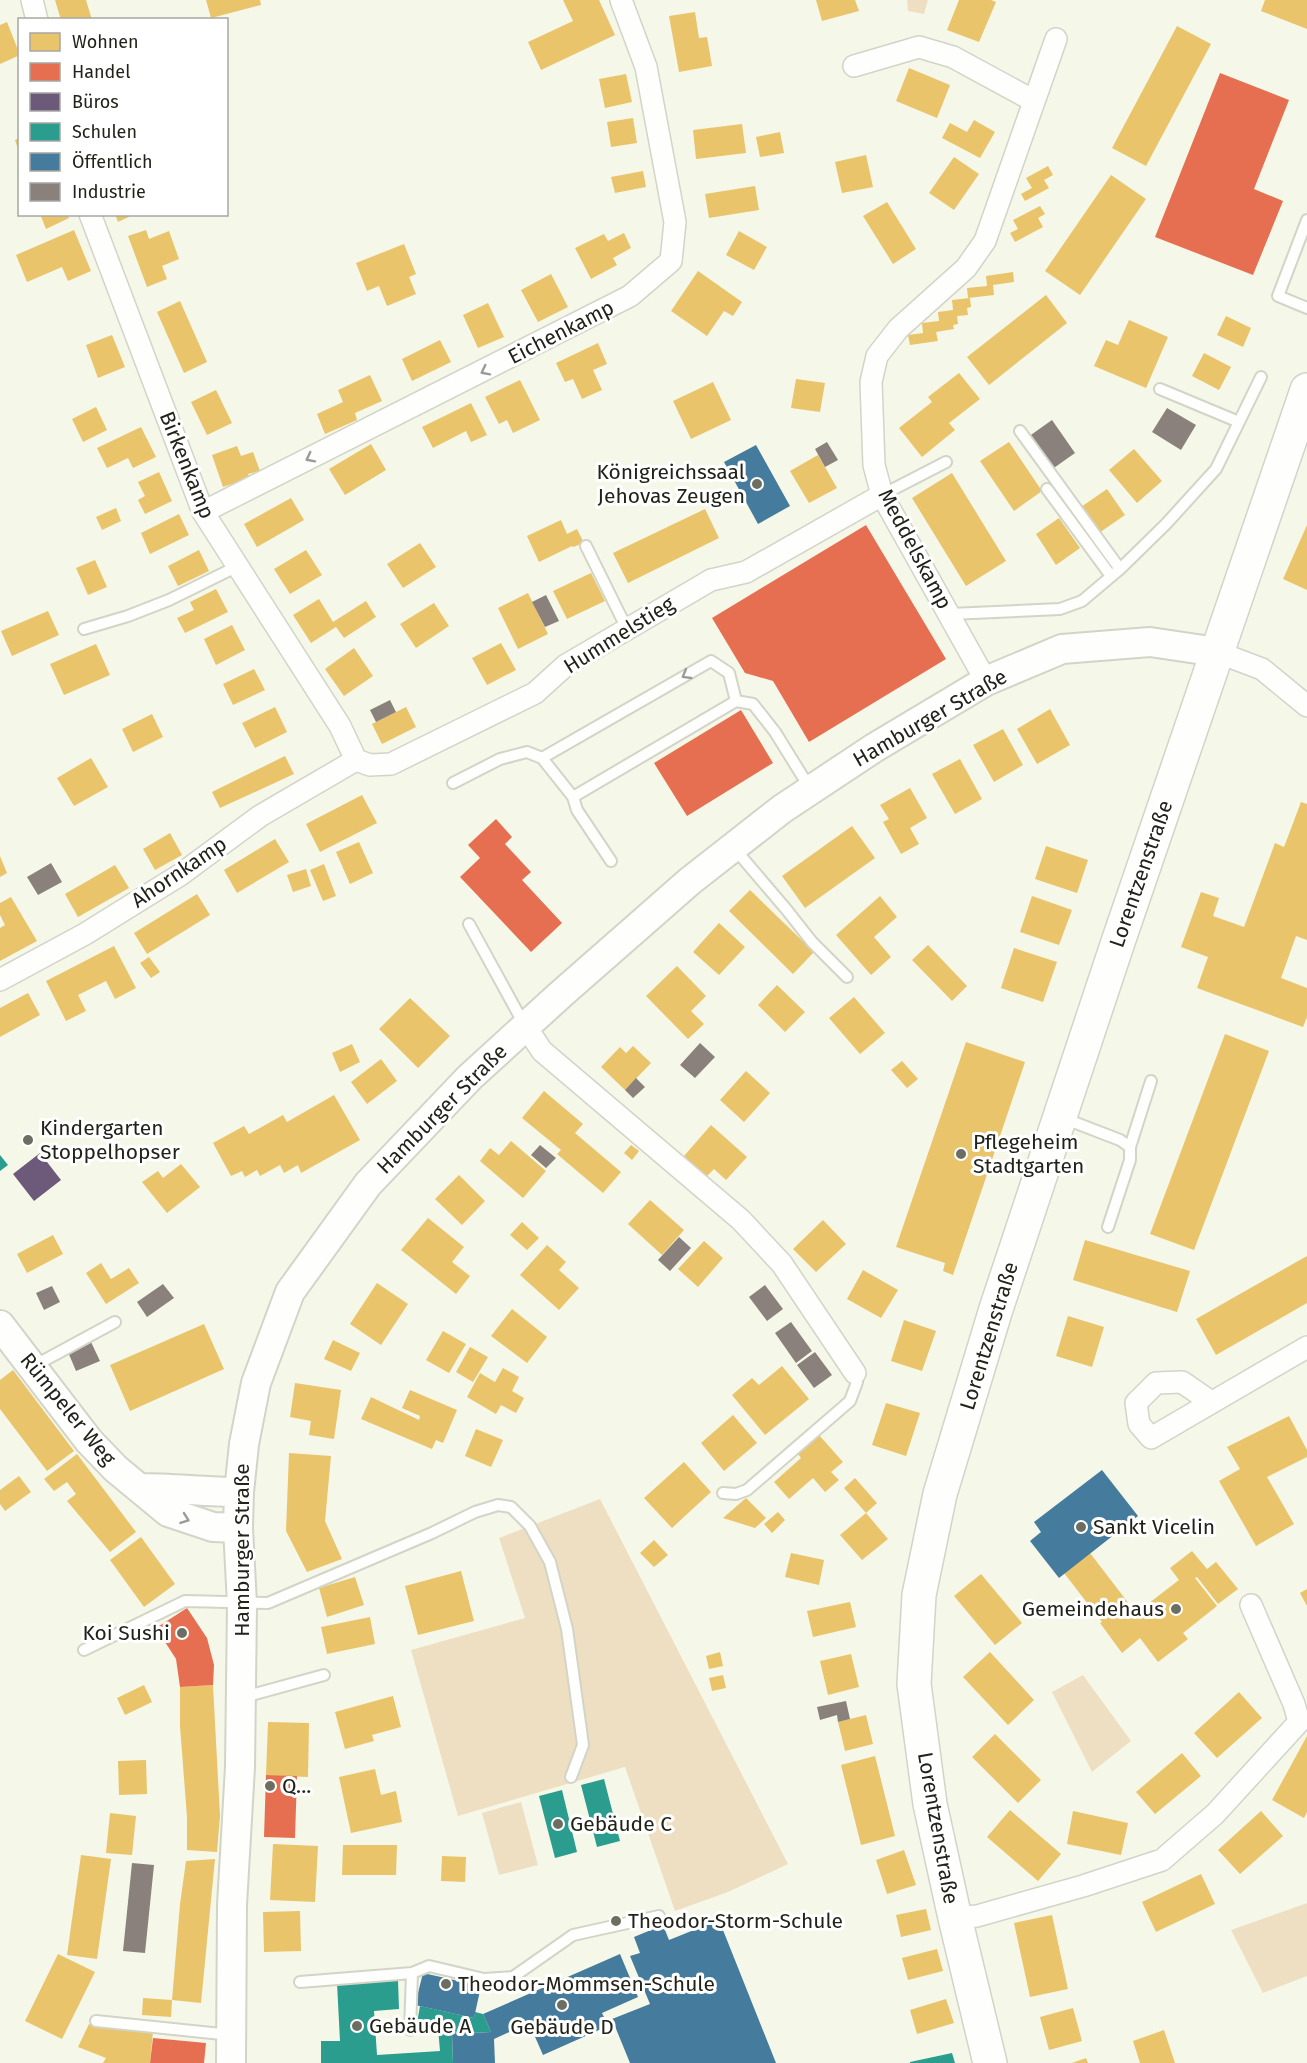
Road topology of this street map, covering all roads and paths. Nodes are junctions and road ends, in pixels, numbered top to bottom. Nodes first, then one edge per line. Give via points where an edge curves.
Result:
1 (32, 0) edge
2 (621, 0) edge
3 (36, 18) edge
4 (1056, 39) dead end
5 (854, 66) dead end
6 (1034, 101) junction
7 (91, 216) edge
8 (1307, 220) edge
9 (1307, 308) edge
10 (1261, 377) dead end
11 (1160, 389) dead end
12 (1307, 390) edge
13 (1239, 422) junction
14 (1020, 431) dead end
15 (946, 462) dead end
16 (1047, 489) dead end
17 (882, 495) junction
18 (203, 512) junction
19 (586, 546) dead end
20 (238, 566) junction
21 (1115, 573) junction
22 (950, 614) junction
23 (84, 629) dead end
24 (627, 629) junction
25 (1216, 652) junction
26 (986, 681) junction
27 (736, 701) junction
28 (1307, 706) edge
29 (542, 758) junction
30 (356, 760) junction
31 (453, 783) dead end
32 (811, 790) junction
33 (573, 797) junction
34 (734, 848) junction
35 (611, 861) dead end
36 (469, 924) dead end
37 (847, 977) dead end
38 (0, 980) edge
39 (526, 1027) junction
40 (1151, 1081) dead end
41 (1060, 1117) junction
42 (1130, 1147) junction
43 (1108, 1227) dead end
44 (115, 1322) dead end
45 (0, 1325) edge
46 (1307, 1347) edge
47 (32, 1367) junction
48 (855, 1373) joint
49 (1211, 1402) dead end
50 (141, 1488) junction
51 (239, 1492) junction
52 (723, 1493) dead end
53 (238, 1528) junction
54 (242, 1604) junction
55 (1251, 1605) dead end
56 (84, 1650) dead end
57 (324, 1675) dead end
58 (241, 1698) junction
59 (571, 1777) dead end
60 (659, 1916) dead end
61 (955, 1918) junction
62 (412, 1972) junction
63 (300, 1982) dead end
64 (96, 2021) dead end
65 (410, 2030) dead end
66 (231, 2035) junction
67 (993, 2055) edge
68 (231, 2063) edge

1 - 3 street
2 -> 18 street, Eichenkamp via 646,67 675,222 671,261 630,296
4 - 6 street, Meddelskamp
5 - 6 street via 919,47 953,57
6 - 17 street, Meddelskamp via 985,241 966,268 898,329 877,356 871,382 874,465
7 - 18 street, Birkenkamp
8 - 9 lane via 1278,296
10 - 13 lane
11 - 13 lane
12 - 25 main road
13 - 21 lane via 1216,469
14 - 21 lane
15 - 17 lane
16 - 21 lane
17 - 22 street, Meddelskamp
17 - 24 street, Hummelstieg via 746,572 711,580
18 - 20 street, Birkenkamp
19 - 24 lane
20 - 23 lane via 169,600
20 - 30 street, Birkenkamp via 340,726
21 - 22 lane via 1082,601 1060,609
22 - 26 street, Meddelskamp
24 - 30 street, Hummelstieg via 566,665 535,693 391,764 370,765
25 - 26 street, Hamburger Straße via 1150,642 1062,649
25 - 28 street via 1262,669
25 - 41 main road, Lorentzenstraße
26 - 32 street, Hamburger Straße
27 -> 29 lane via 729,673 711,661
27 - 32 lane via 753,704
27 - 33 lane
29 - 31 lane via 528,752 500,759
29 - 33 lane
30 - 38 street, Ahornkamp via 260,816 180,875 86,934
32 - 34 street, Hamburger Straße
33 - 35 lane via 577,810
34 - 37 lane via 812,942
34 - 39 street, Hamburger Straße via 690,880
36 - 39 lane
39 - 48 street, Hamburger Straße via 542,1051 741,1220 782,1264
39 - 51 street, Hamburger Straße via 458,1090 368,1184 290,1292 256,1383
40 - 42 lane
41 - 42 lane
41 - 61 main road, Lorentzenstraße via 940,1494 919,1596 914,1684 930,1804
42 - 43 lane via 1130,1160
44 - 47 lane
45 - 47 street, Rümpeler Weg
46 - 49 street
47 - 50 street, Rümpeler Weg via 89,1441
48 - 52 lane via 850,1401 747,1490
50 - 51 street
50 -> 53 street, Rümpeler Weg via 168,1512 213,1527
51 - 53 street, Hamburger Straße
53 - 54 street, Hamburger Straße
54 - 56 lane via 185,1601
54 - 58 street, Hamburger Straße
54 - 59 lane via 268,1603 475,1512 498,1505 511,1507 530,1526 550,1562 567,1629 583,1745
55 - 61 street via 1299,1722 1215,1814 1162,1860 977,1916
57 - 58 lane
58 - 66 street, Hamburger Straße
60 - 62 lane via 573,1935 513,1977 484,1979 429,1966
61 - 67 main road, Lorentzenstraße
62 - 63 lane
62 - 65 lane
64 - 66 lane
66 - 68 street, Hamburger Straße

